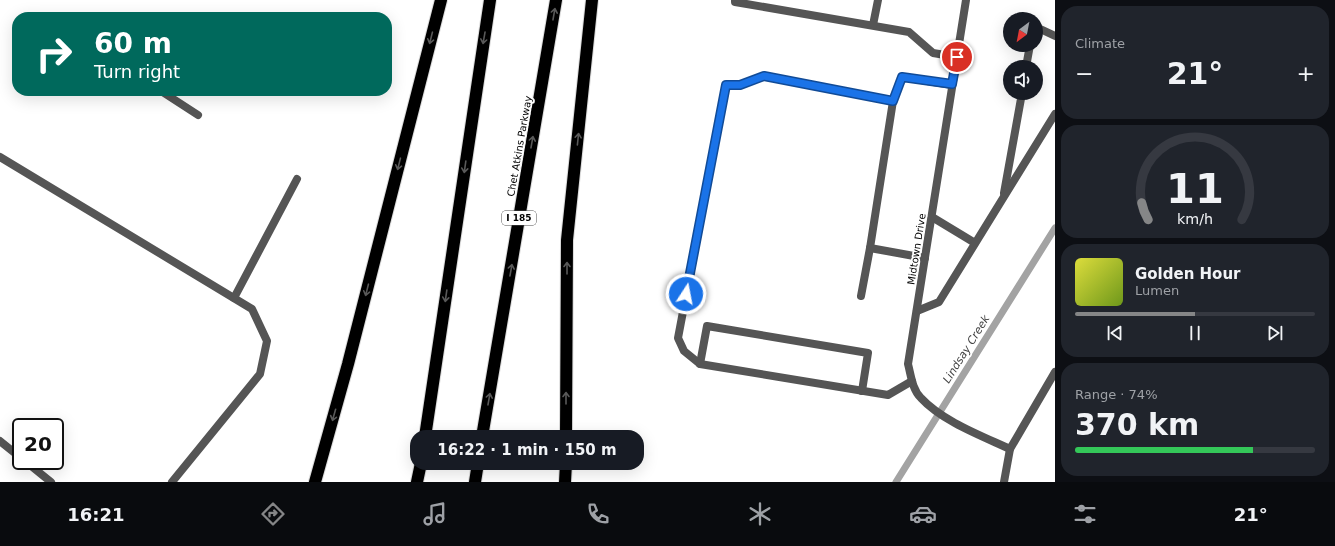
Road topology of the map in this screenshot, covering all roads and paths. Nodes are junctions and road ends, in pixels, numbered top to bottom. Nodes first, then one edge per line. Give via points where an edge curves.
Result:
1 (441, 0) edge
2 (490, 0) edge
3 (556, 0) edge
4 (592, 0) edge
5 (735, 0) edge
6 (878, 0) edge
7 (966, 0) edge
8 (873, 25) junction
9 (1043, 30) edge
10 (1055, 36) edge
11 (957, 57) junction
12 (952, 84) junction
13 (169, 96) edge
14 (1021, 100) edge
15 (893, 101) junction
16 (1055, 114) edge
17 (198, 115) dead end
18 (0, 157) edge
19 (297, 179) dead end
20 (1003, 198) junction
21 (932, 217) junction
22 (976, 243) junction
23 (870, 248) junction
24 (925, 258) junction
25 (861, 296) dead end
26 (234, 298) junction
27 (917, 311) junction
28 (700, 364) junction
29 (1055, 372) edge
30 (912, 382) junction
31 (862, 391) junction
32 (426, 430) edge
33 (483, 430) edge
34 (566, 430) edge
35 (0, 441) edge
36 (1010, 449) junction
37 (12, 451) edge
38 (36, 470) edge
39 (420, 470) edge
40 (477, 470) edge
41 (566, 470) edge
42 (51, 482) edge
43 (172, 482) edge
44 (315, 482) edge
45 (418, 482) edge
46 (475, 482) edge
47 (566, 482) edge
48 (1004, 482) edge

1 -> 44 highway via 348,364
2 -> 32 highway
33 -> 3 highway, Chet Atkins Parkway / I 185
34 -> 4 highway via 567,240
5 - 8 street
6 - 8 street
7 - 11 street, Midtown Drive
8 - 11 street via 909,32 933,54
9 - 10 street
11 - 12 street, Midtown Drive
12 - 15 street via 902,77
12 - 21 street, Midtown Drive
13 - 17 street
14 - 20 street
15 - 23 street
15 - 28 street via 764,76 740,85 726,85 678,338 684,351
16 - 20 street
18 - 26 street
19 - 26 street
20 - 22 street
21 - 22 street
21 - 24 street, Midtown Drive
22 - 27 street via 939,302
23 - 24 street
23 - 25 street
24 - 27 street, Midtown Drive
26 - 43 street via 252,309 267,341 260,374
27 - 30 street, Midtown Drive via 908,364
28 - 31 street
28 - 31 street via 707,326 868,353
29 - 36 street
30 - 31 street via 888,395
30 - 36 street, Midtown Drive via 920,398 940,412
35 - 37 street
36 - 48 street
38 - 42 street
39 - 45 highway
40 - 46 highway
41 - 47 highway

